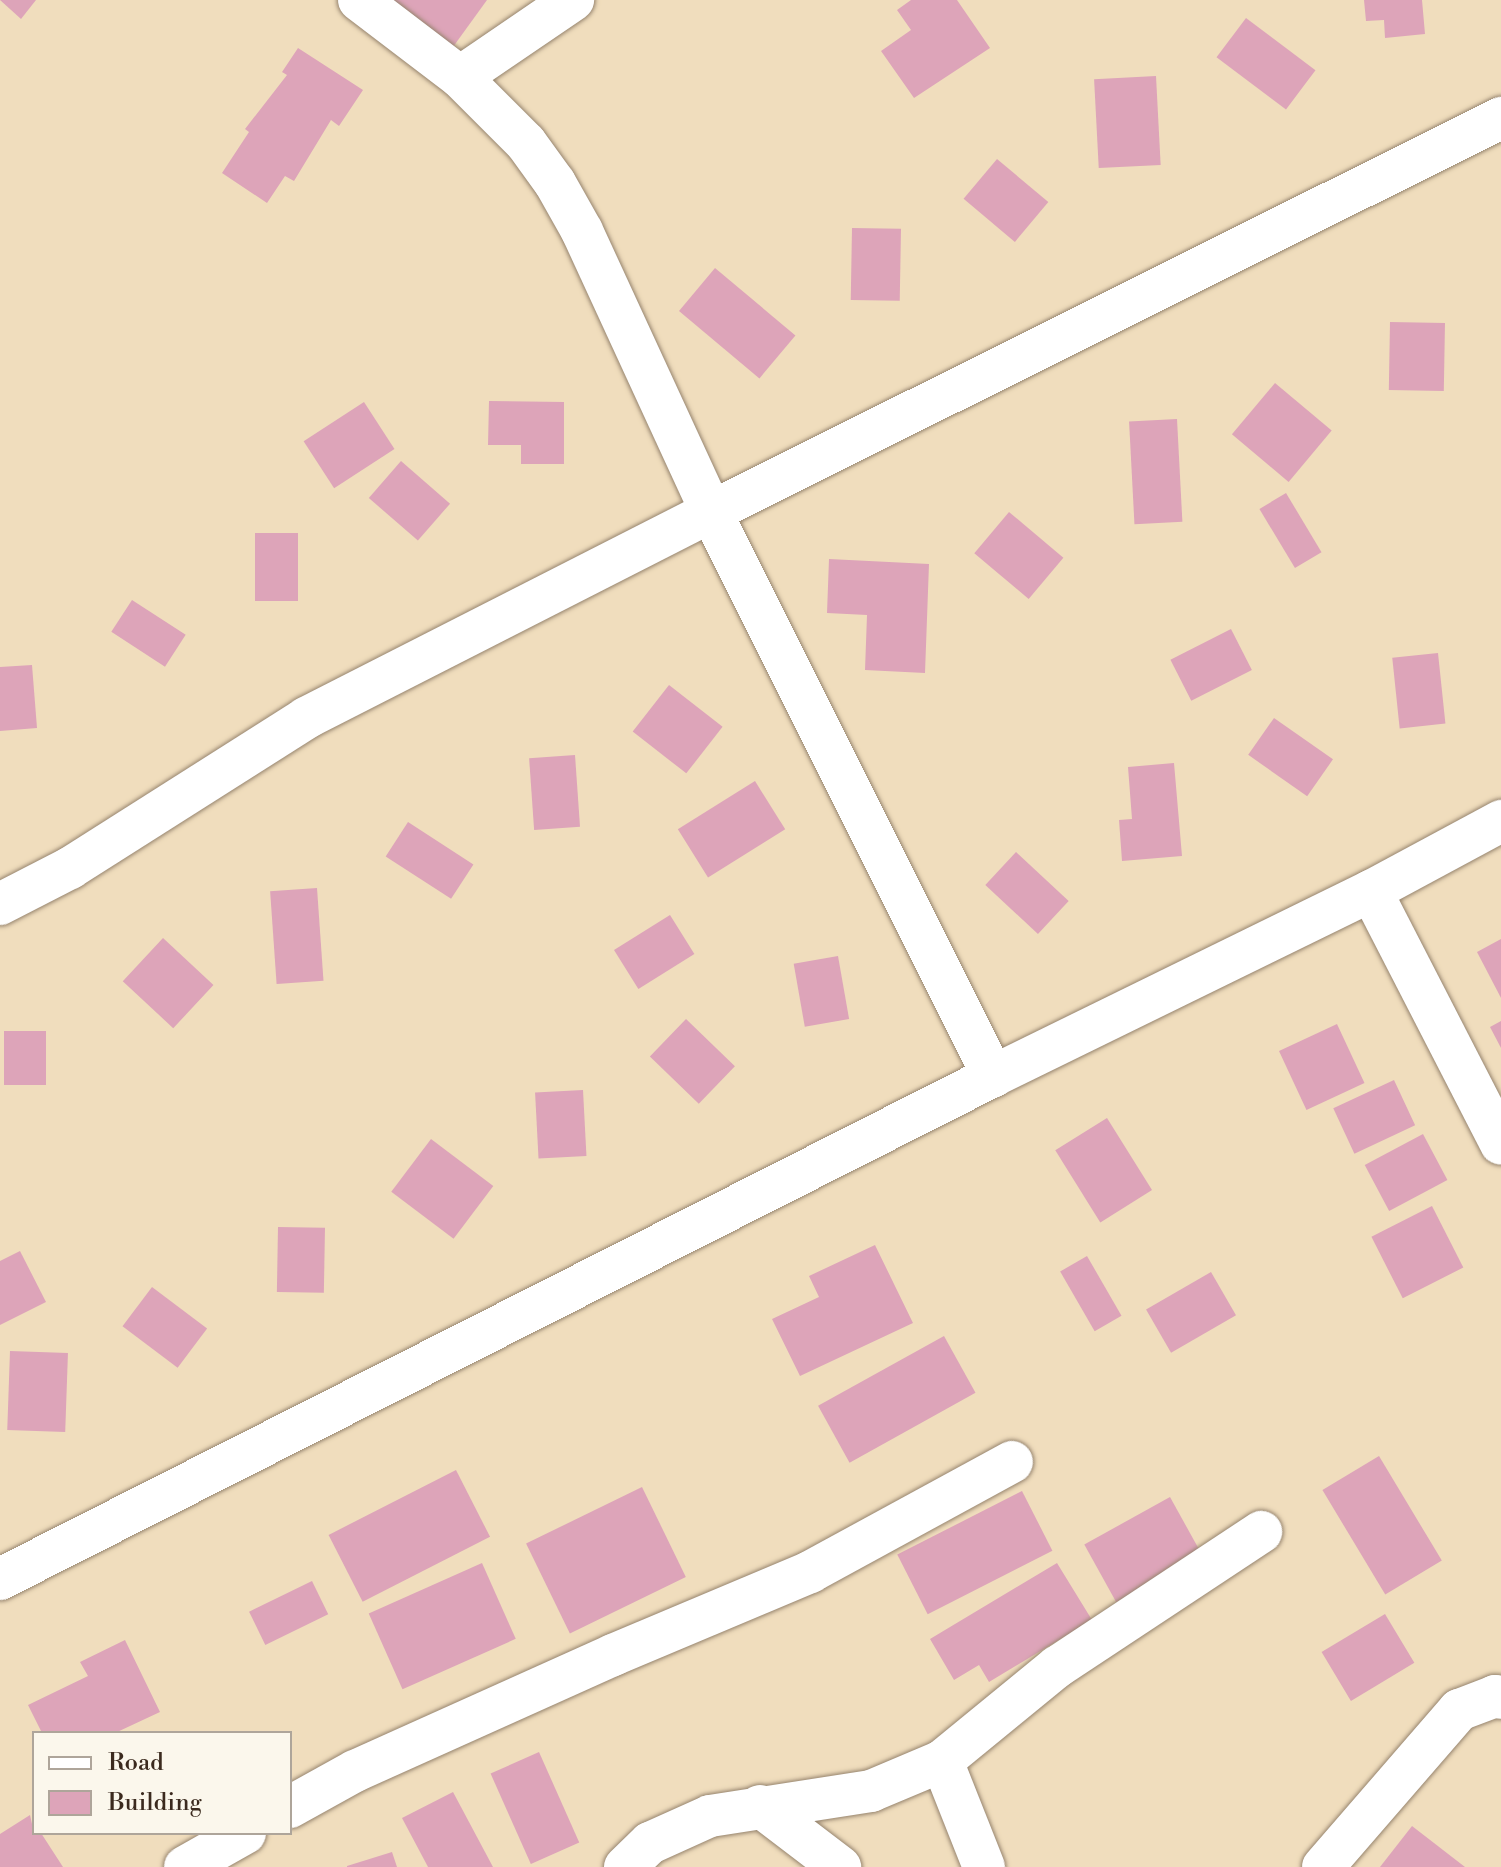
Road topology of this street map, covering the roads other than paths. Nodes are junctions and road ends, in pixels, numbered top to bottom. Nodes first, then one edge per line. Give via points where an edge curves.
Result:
1 (359, 0) edge
2 (573, 0) edge
3 (460, 77) junction
4 (1501, 118) edge
5 (711, 512) junction
6 (1501, 821) edge
7 (1371, 891) junction
8 (0, 904) edge
9 (993, 1076) junction
10 (1501, 1144) edge
11 (1012, 1462) dead end
12 (1261, 1532) dead end
13 (0, 1579) edge
14 (1501, 1698) edge
15 (942, 1761) junction
16 (292, 1806) edge
17 (760, 1806) junction
18 (241, 1835) edge
19 (185, 1867) edge
20 (625, 1867) edge
21 (840, 1867) edge
22 (984, 1867) edge
23 (1323, 1867) edge

1 - 3 street
2 - 3 street
3 - 5 street via 526,143 555,183
4 - 5 street
5 - 8 street via 306,718 70,868
5 - 9 street
6 - 7 street
7 - 9 street
7 - 10 street
9 - 13 street
11 - 16 street via 810,1572 369,1764
12 - 15 street via 1057,1667
14 - 23 street via 1459,1710
15 - 17 street via 871,1791
15 - 22 street
17 - 20 street via 710,1816 650,1843
17 - 21 street
18 - 19 street

